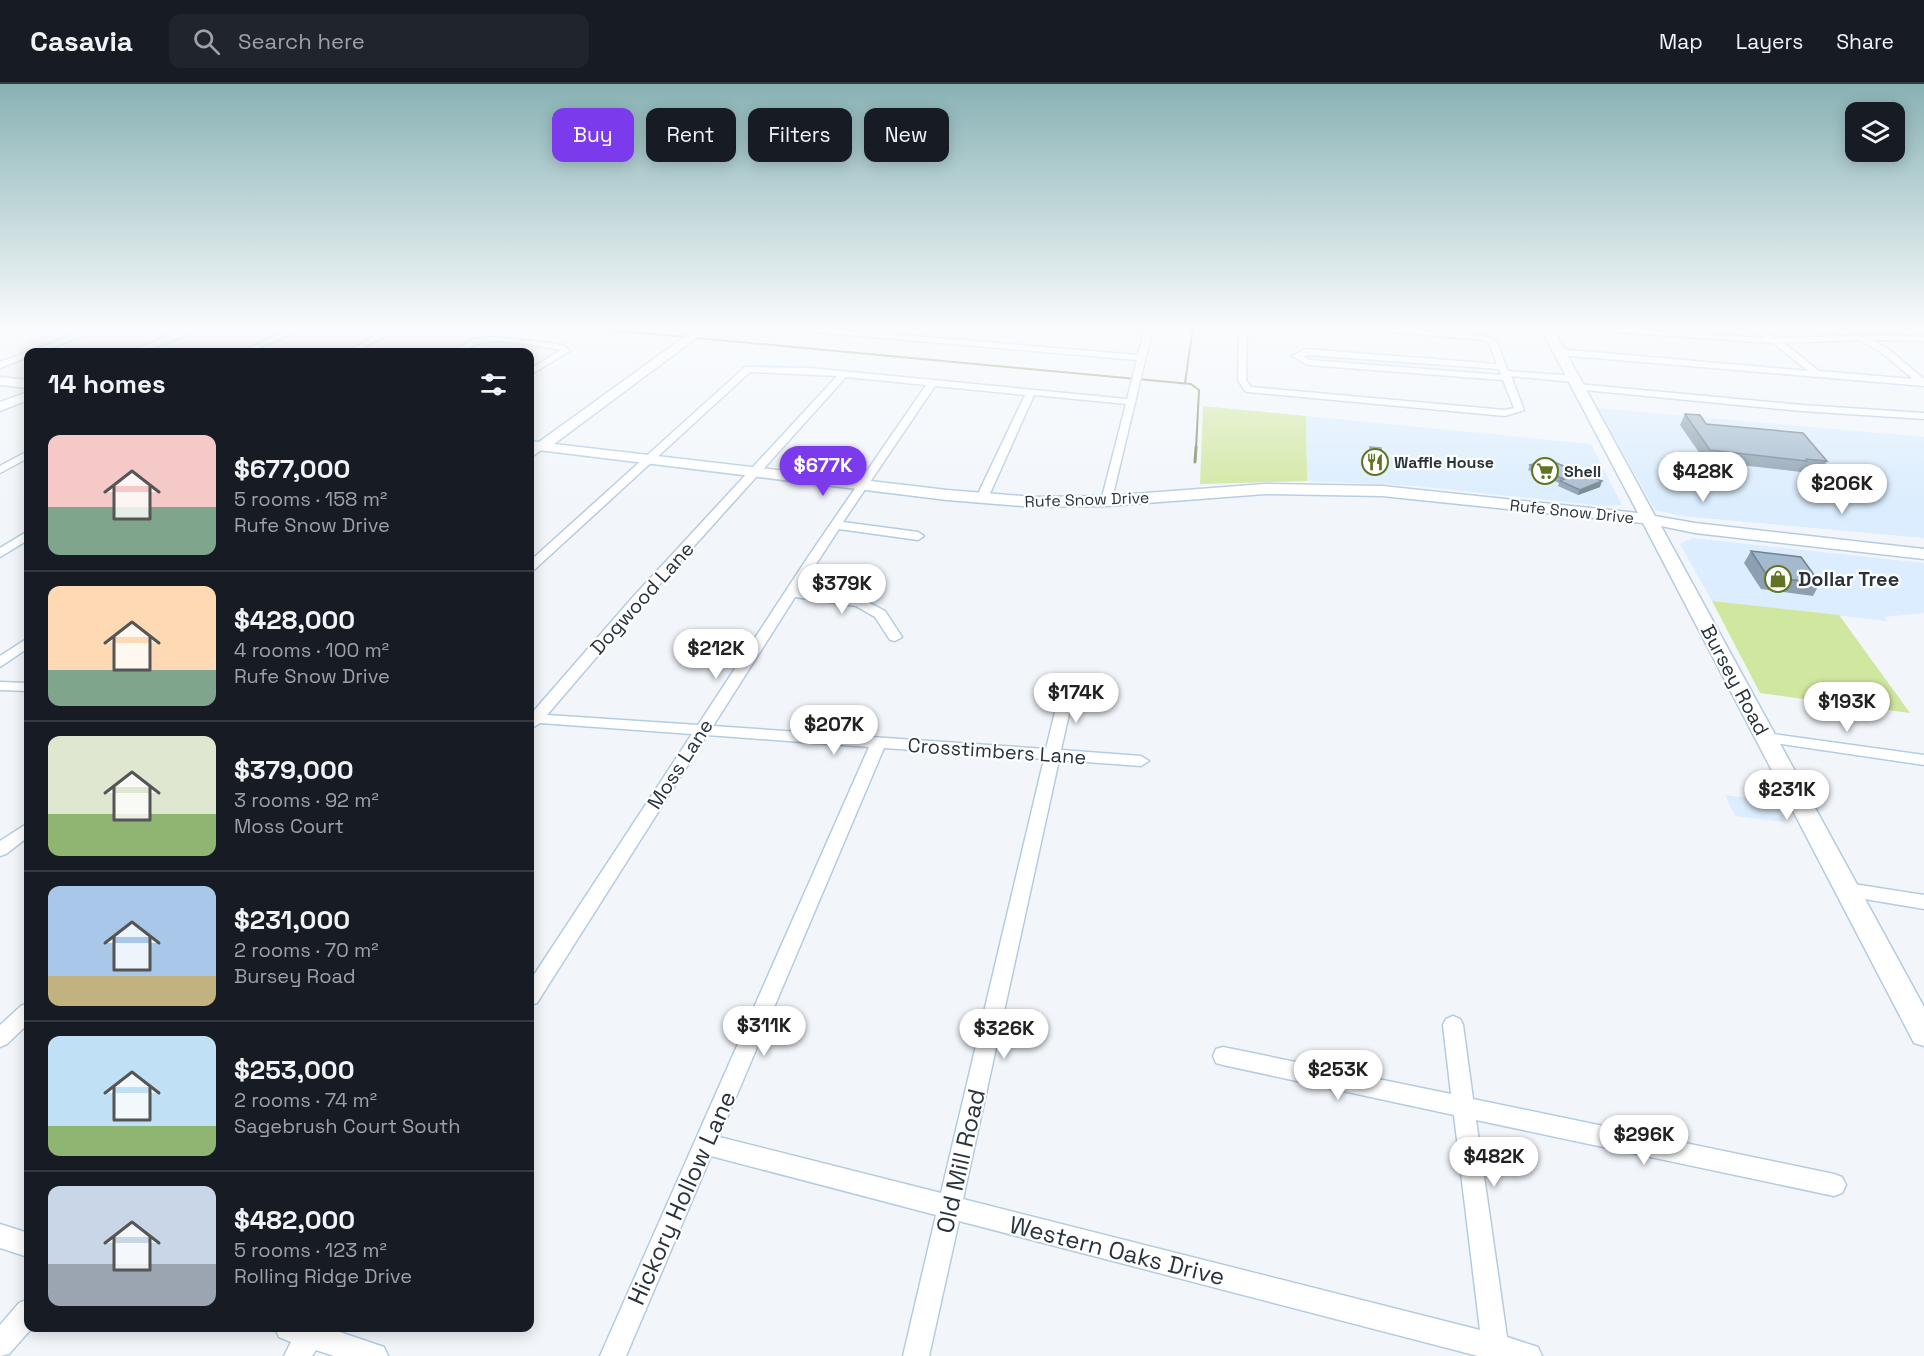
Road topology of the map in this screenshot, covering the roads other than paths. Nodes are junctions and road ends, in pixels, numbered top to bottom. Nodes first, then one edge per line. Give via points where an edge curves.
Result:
1 (622, 386) edge
2 (729, 386) edge
3 (833, 386) edge
4 (930, 386) edge
5 (965, 386) edge
6 (1134, 386) edge
7 (1247, 386) edge
8 (1511, 386) edge
9 (1577, 386) edge
10 (1606, 386) edge
11 (1031, 393) junction
12 (24, 398) edge
13 (1130, 402) junction
14 (0, 407) edge
15 (1924, 416) edge
16 (534, 449) edge
17 (24, 456) edge
18 (650, 460) junction
19 (0, 470) edge
20 (756, 472) junction
21 (864, 486) junction
22 (982, 498) junction
23 (1107, 501) junction
24 (1647, 519) junction
25 (837, 525) junction
26 (918, 536) dead end
27 (24, 538) edge
28 (1924, 540) edge
29 (0, 553) edge
30 (1924, 554) edge
31 (534, 563) edge
32 (792, 593) junction
33 (895, 637) dead end
34 (24, 645) edge
35 (0, 663) edge
36 (0, 686) edge
37 (24, 687) edge
38 (1068, 687) dead end
39 (534, 719) edge
40 (534, 721) edge
41 (702, 731) junction
42 (1766, 738) junction
43 (879, 742) junction
44 (1053, 755) junction
45 (1924, 760) edge
46 (1142, 761) dead end
47 (24, 832) edge
48 (0, 850) edge
49 (1847, 890) junction
50 (1924, 902) edge
51 (534, 991) edge
52 (24, 1016) edge
53 (1453, 1024) dead end
54 (1924, 1034) edge
55 (0, 1038) edge
56 (1223, 1056) dead end
57 (1462, 1107) junction
58 (705, 1144) junction
59 (1834, 1185) dead end
60 (950, 1208) junction
61 (0, 1236) edge
62 (24, 1244) edge
63 (24, 1317) edge
64 (303, 1336) edge
65 (0, 1345) edge
66 (1496, 1352) edge
67 (375, 1356) edge
68 (613, 1356) edge
69 (916, 1356) edge
70 (1529, 1356) edge

1 - 16 main road
2 - 18 street
3 - 20 street, Dogwood Lane
4 - 21 street, Moss Lane
5 - 11 street
6 - 13 street
7 - 8 street via 1517,412 1520,407
9 - 24 main road, Bursey Road
10 - 15 street via 1814,409
11 - 13 street
11 - 22 street
12 - 14 main road
13 - 23 street
16 - 18 main road, Rufe Snow Drive
17 - 19 street
18 - 20 main road, Rufe Snow Drive
18 - 31 street
20 - 21 main road, Rufe Snow Drive
20 - 39 street, Dogwood Lane
21 - 22 main road, Rufe Snow Drive
21 - 25 street, Moss Lane
22 - 23 main road, Rufe Snow Drive
23 - 24 main road, Rufe Snow Drive via 1239,490 1327,489
24 - 28 main road, Rufe Snow Drive via 1690,519
24 - 30 main road, Rufe Snow Drive
24 - 42 main road, Bursey Road
25 - 26 street
25 - 32 street, Moss Lane
27 - 29 street
32 - 33 street via 859,603 880,614
32 - 41 street, Moss Lane
34 - 35 street
36 - 37 street
38 - 44 street, Old Mill Road
40 - 41 street, Crosstimbers Lane
41 - 43 street, Crosstimbers Lane
41 - 51 street, Moss Lane
42 - 45 street
42 - 49 main road, Bursey Road
43 - 44 street, Crosstimbers Lane
43 - 58 street, Hickory Hollow Lane
44 - 46 street, Crosstimbers Lane
44 - 60 street, Old Mill Road
47 - 48 street
49 - 50 street
49 - 54 main road, Bursey Road
52 - 55 street
53 - 57 street
56 - 57 street
57 - 59 street
57 - 66 street
58 - 60 street, Western Oaks Drive
58 - 68 street, Hickory Hollow Lane
60 - 66 street, Western Oaks Drive
60 - 69 street, Old Mill Road
61 - 62 street
63 - 65 street
64 - 67 street
66 - 70 street, Western Oaks Drive

